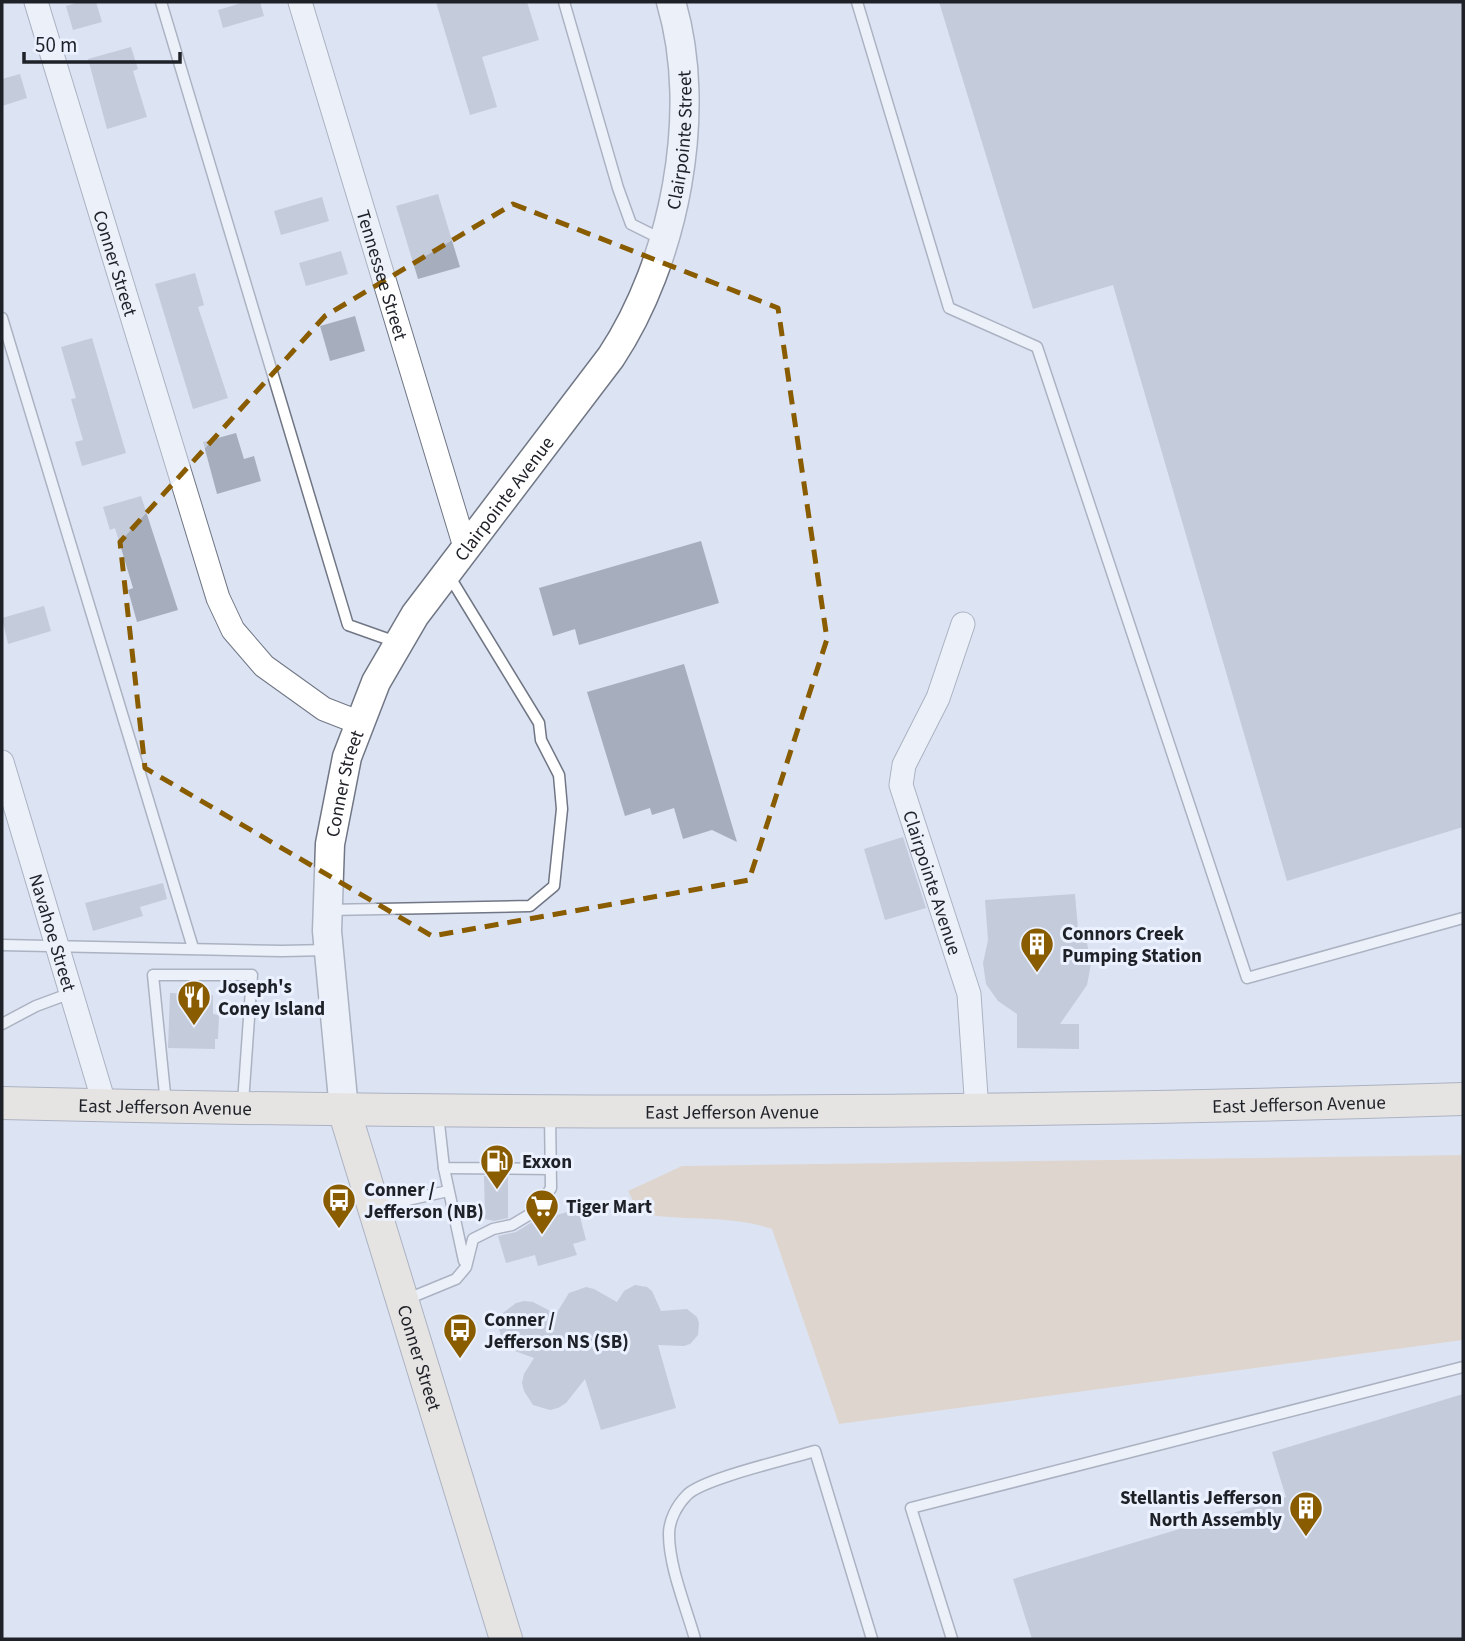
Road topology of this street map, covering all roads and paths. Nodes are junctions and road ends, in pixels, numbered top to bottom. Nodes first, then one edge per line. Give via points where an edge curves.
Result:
1 (36, 2) edge
2 (161, 2) edge
3 (300, 2) edge
4 (564, 2) edge
5 (671, 2) edge
6 (856, 2) edge
7 (663, 240) junction
8 (651, 278) joint
9 (2, 318) edge
10 (465, 547) junction
11 (446, 572) junction
12 (963, 624) dead end
13 (399, 643) junction
14 (360, 723) junction
15 (2, 762) edge
16 (328, 910) junction
17 (1463, 918) edge
18 (2, 945) edge
19 (58, 946) junction
20 (193, 948) junction
21 (328, 950) junction
22 (71, 993) junction
23 (2, 1024) edge
24 (1463, 1099) edge
25 (2, 1103) edge
26 (104, 1106) junction
27 (166, 1107) junction
28 (243, 1108) junction
29 (344, 1111) junction
30 (438, 1111) junction
31 (550, 1111) junction
32 (977, 1111) junction
33 (444, 1168) junction
34 (551, 1169) junction
35 (448, 1191) junction
36 (374, 1208) junction
37 (466, 1267) junction
38 (402, 1301) junction
39 (1463, 1367) edge
40 (506, 1639) edge
41 (695, 1639) edge
42 (872, 1639) edge
43 (952, 1639) edge

1 - 14 street, Conner Street via 218,598 233,630 264,666 324,709
2 - 13 lane via 348,625
3 - 10 street, Tennessee Street
4 - 7 lane via 631,224
5 - 7 street, Clairpointe Street via 683,73 683,150
6 - 17 lane via 948,308 1037,347 1248,978
7 - 8 street, Clairpointe Street
8 - 10 street, Clairpointe Avenue via 629,330 611,357
9 - 20 lane
10 - 11 street, Clairpointe Avenue
11 - 13 street, Clairpointe Avenue
11 - 16 lane via 539,723 541,740 559,775 562,809 554,886 530,906
12 - 32 street, Clairpointe Avenue via 938,698 904,765 901,785 969,994
13 - 14 street, Clairpointe Avenue via 376,682
14 - 16 street, Conner Street via 347,757 330,844
15 - 19 street, Navahoe Street
16 - 21 street, Conner Street
18 - 19 lane
19 - 20 lane
19 - 22 street, Navahoe Street
20 - 21 lane
21 - 29 street, Conner Street
22 - 23 lane
22 - 26 street, Navahoe Street
24 - 32 main road, East Jefferson Avenue
25 - 26 main road, East Jefferson Avenue
26 - 27 main road, East Jefferson Avenue
27 - 28 main road, East Jefferson Avenue
27 - 28 lane via 153,975 252,975
28 - 29 main road, East Jefferson Avenue
29 - 30 main road, East Jefferson Avenue
29 - 36 main road, Conner Street
30 - 31 main road, East Jefferson Avenue
30 - 33 lane
31 - 32 main road, East Jefferson Avenue
31 - 34 lane
33 - 34 lane
33 - 35 lane
34 - 37 lane via 551,1188 537,1210 473,1239
35 - 36 lane
35 - 37 lane
36 - 38 main road, Conner Street
37 - 38 lane via 456,1279
38 - 40 main road, Conner Street
39 - 43 lane via 911,1508
41 - 42 lane via 671,1553 669,1531 675,1511 688,1493 707,1483 815,1451

